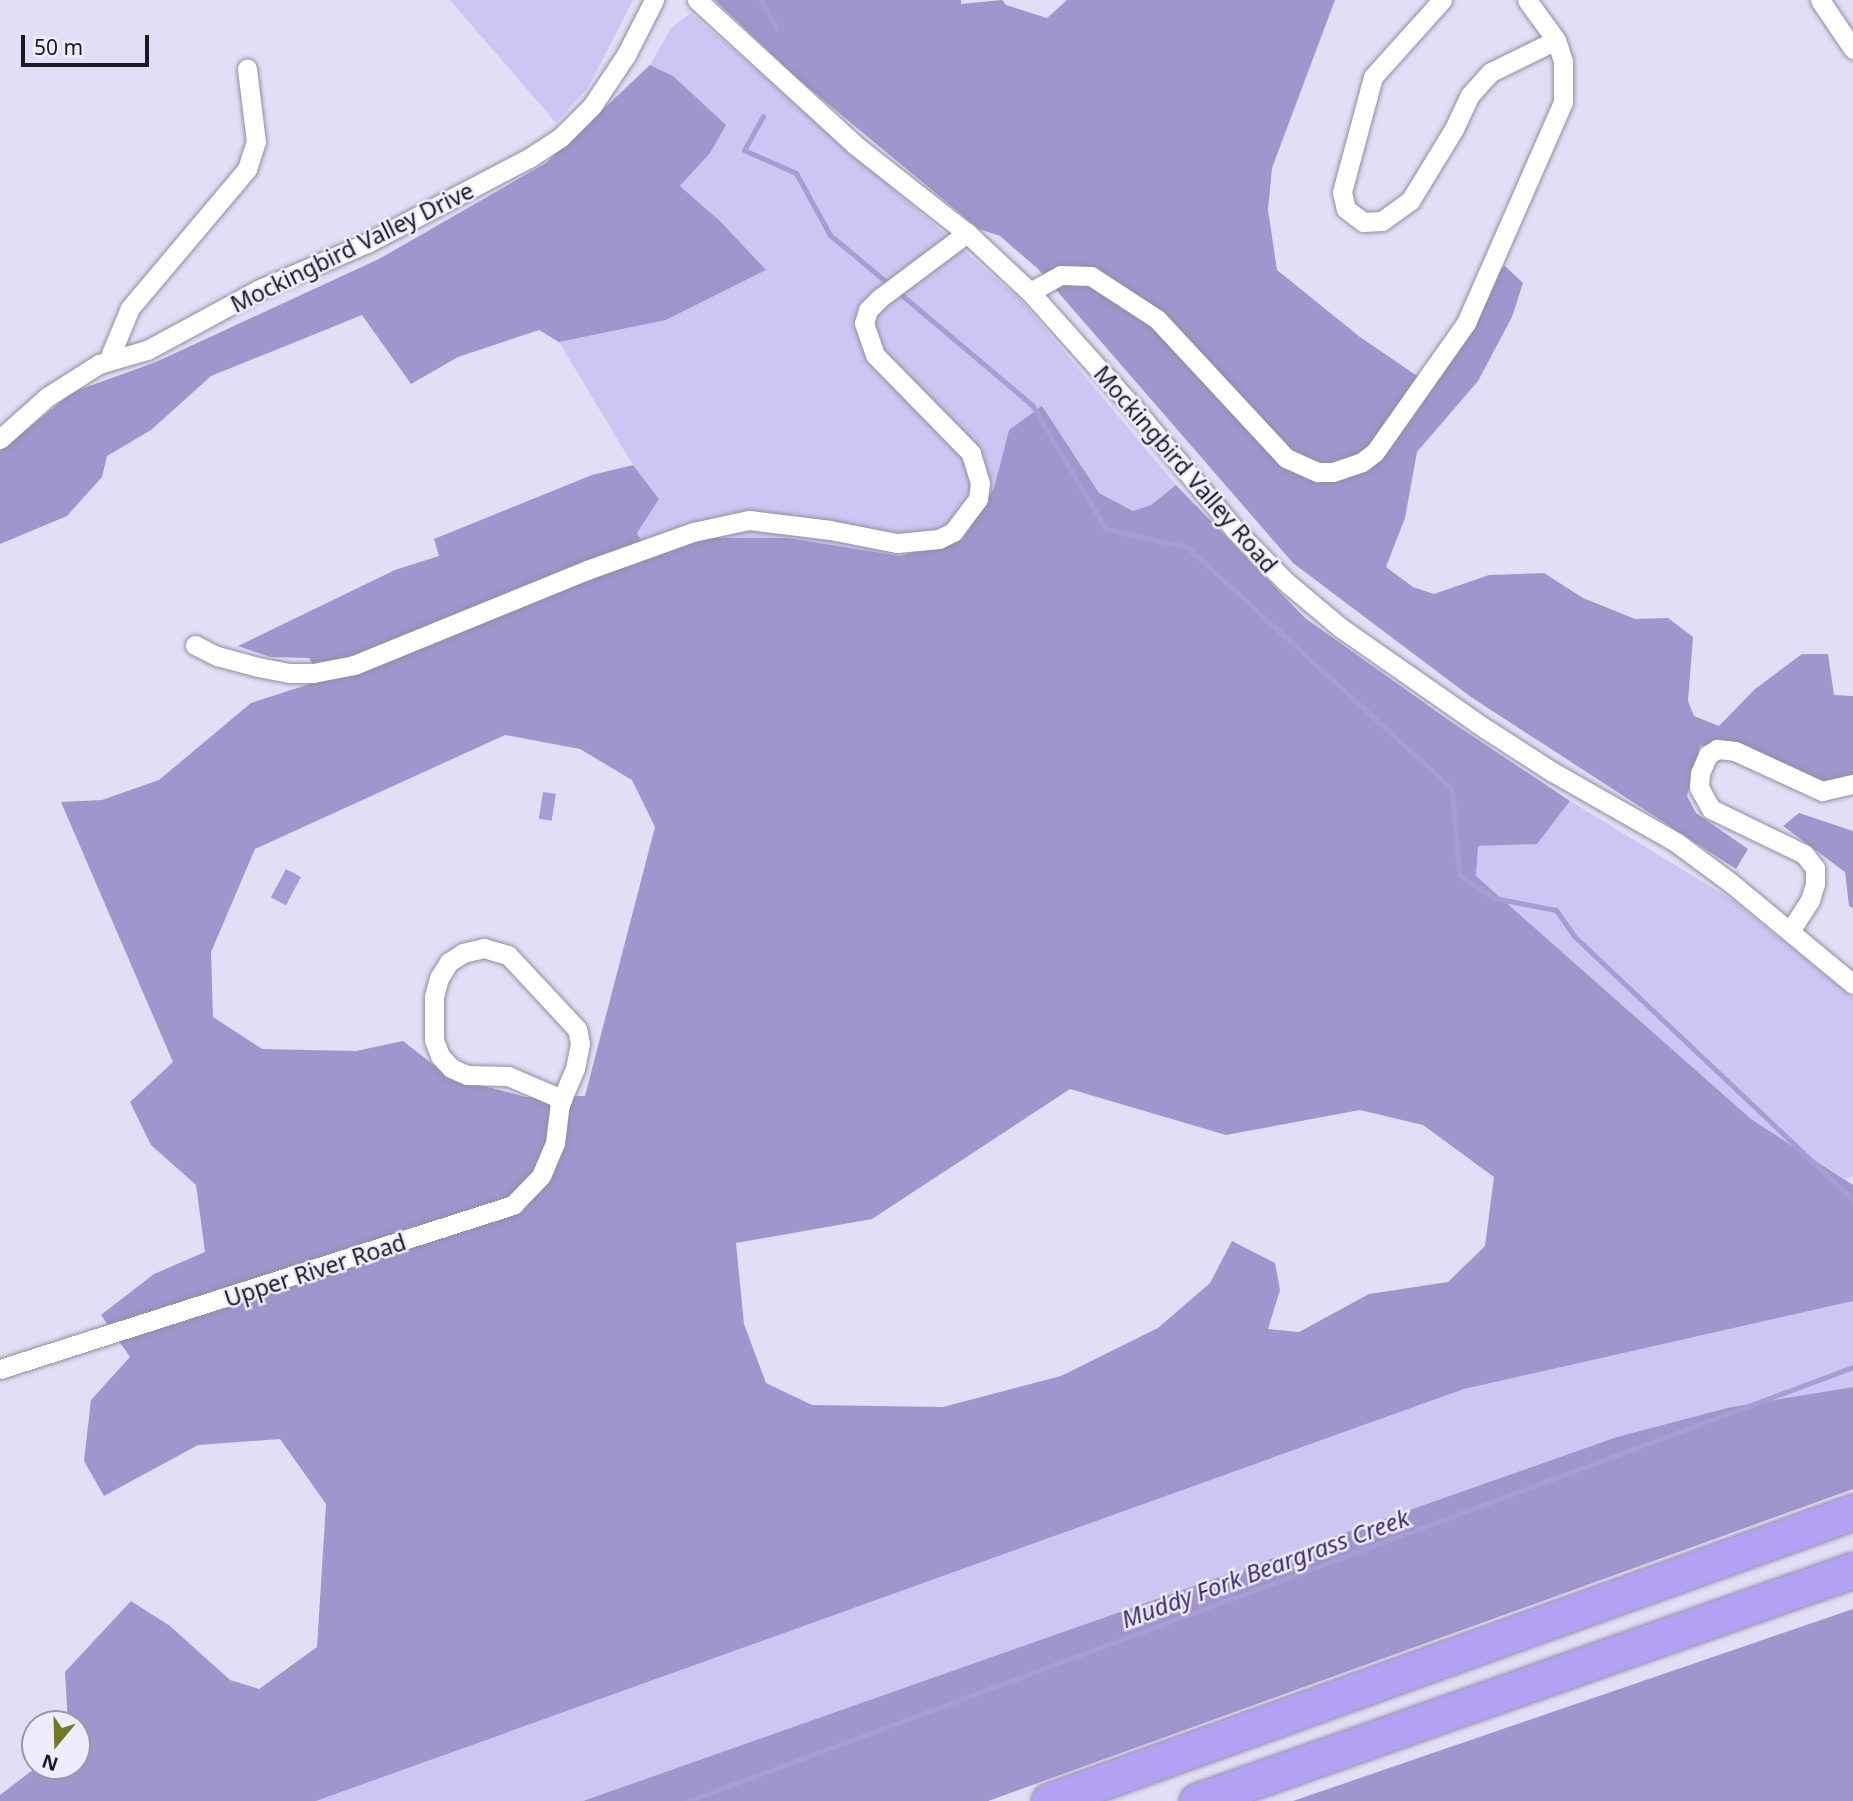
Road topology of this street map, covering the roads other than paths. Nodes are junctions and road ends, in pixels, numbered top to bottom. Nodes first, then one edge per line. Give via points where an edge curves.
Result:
1 (654, 0) edge
2 (697, 0) edge
3 (1442, 0) edge
4 (1527, 0) edge
5 (1820, 0) edge
6 (1556, 40) junction
7 (1853, 49) edge
8 (247, 69) dead end
9 (967, 233) junction
10 (1030, 292) junction
11 (107, 361) junction
12 (0, 439) edge
13 (195, 645) dead end
14 (1853, 784) edge
15 (1790, 931) junction
16 (1853, 984) edge
17 (562, 1099) junction
18 (1, 1367) edge
19 (1853, 1512) edge
20 (1853, 1570) edge
21 (1049, 1801) edge
22 (1197, 1801) edge

1 - 11 street, Mockingbird Valley Drive via 598,98 578,122 529,158 379,237 260,289 147,351
2 - 9 street, Mockingbird Valley Road via 855,145
3 - 6 street via 1373,77 1342,192 1346,209 1363,222 1382,221 1410,201 1470,95 1492,72
4 - 6 street
5 - 7 street
6 - 10 street via 1563,61 1563,102 1466,323 1375,452 1362,462 1333,472 1286,458 1157,318 1091,276 1060,275
8 - 11 street via 254,155 237,184 130,307
9 - 10 street, Mockingbird Valley Road
9 - 13 street via 890,290 868,310 864,323 875,355 971,453 978,499 953,532 939,539 897,543 749,520 694,532 587,570 354,665 313,673 258,667
10 - 15 street, Mockingbird Valley Road via 1234,530 1284,581 1341,628 1486,729 1676,843
11 - 12 street, Mockingbird Valley Drive via 71,379
14 - 15 street via 1822,791 1735,751 1717,749 1708,755 1700,773 1699,787 1711,809 1804,854 1815,868 1810,900
15 - 16 street, Mockingbird Valley Road
17 - 17 street, Upper River Road via 575,1069 580,1043 577,1028 508,955 484,948 449,962 434,997 434,1040 440,1056 451,1068 467,1074 508,1076
17 - 18 street, Upper River Road via 555,1143 541,1176 513,1205
19 - 21 highway
20 - 22 highway

